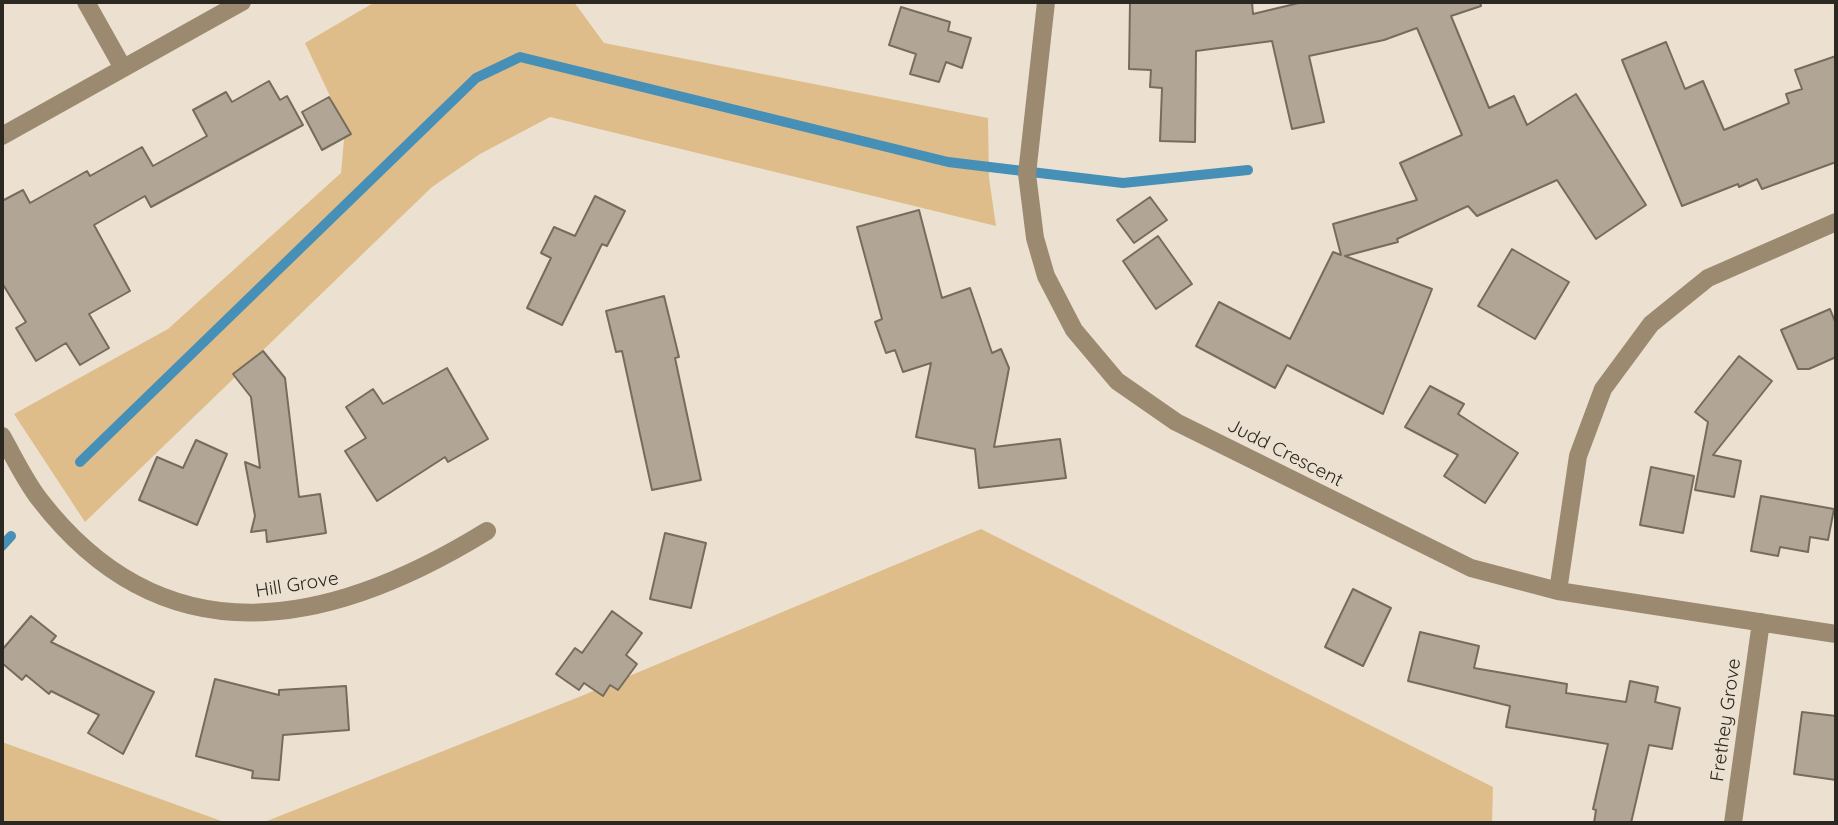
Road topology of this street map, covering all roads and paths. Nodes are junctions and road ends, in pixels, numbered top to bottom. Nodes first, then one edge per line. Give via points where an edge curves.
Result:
1 (86, 2) edge
2 (242, 2) edge
3 (1046, 2) edge
4 (124, 68) junction
5 (2, 136) edge
6 (1836, 222) edge
7 (2, 436) edge
8 (487, 531) dead end
9 (1558, 591) junction
10 (1761, 622) junction
11 (1836, 634) edge
12 (1733, 823) edge

1 - 4 street
2 - 4 street
3 - 9 street, Judd Crescent via 1029,147 1028,200 1046,276 1074,330 1117,381 1176,422 1471,568
4 - 5 street
6 - 9 street via 1708,278 1651,324 1603,388 1578,456
7 - 8 street, Hill Grove via 39,499 90,553 125,578 190,606 242,614 328,604 375,590 436,562
9 - 10 street, Judd Crescent
10 - 11 street, Judd Crescent
10 - 12 street, Frethey Grove

